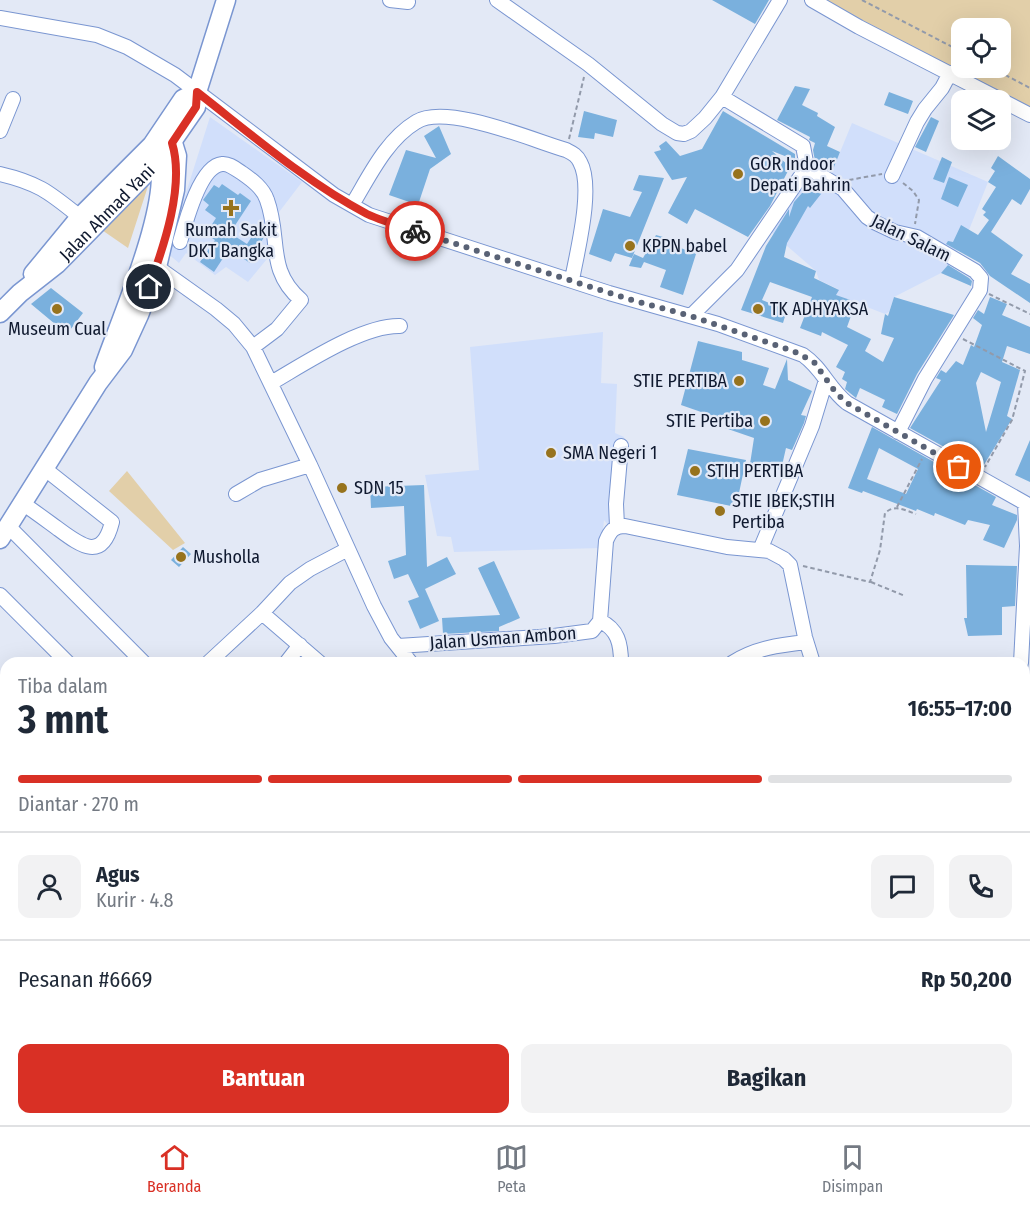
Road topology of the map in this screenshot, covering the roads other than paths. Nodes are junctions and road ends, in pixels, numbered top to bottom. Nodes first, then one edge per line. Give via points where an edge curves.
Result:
1 (226, 0) edge
2 (390, 0) edge
3 (497, 0) edge
4 (780, 0) edge
5 (812, 0) edge
6 (408, 2) dead end
7 (0, 18) edge
8 (950, 73) junction
9 (197, 92) junction
10 (722, 97) junction
11 (13, 99) dead end
12 (1030, 115) edge
13 (0, 131) edge
14 (168, 136) junction
15 (156, 152) junction
16 (807, 167) junction
17 (0, 174) edge
18 (892, 176) road end
19 (352, 205) junction
20 (80, 217) junction
21 (177, 220) junction
22 (180, 242) dead end
23 (157, 267) junction
24 (572, 280) junction
25 (20, 293) junction
26 (0, 313) edge
27 (691, 316) junction
28 (400, 326) dead end
29 (253, 347) junction
30 (825, 380) junction
31 (98, 383) junction
32 (271, 383) junction
33 (898, 432) junction
34 (621, 446) dead end
35 (310, 465) junction
36 (45, 469) junction
37 (236, 494) dead end
38 (22, 503) junction
39 (1028, 504) edge
40 (617, 526) junction
41 (4, 532) edge
42 (348, 549) junction
43 (765, 550) junction
44 (0, 595) edge
45 (262, 613) junction
46 (600, 621) junction
47 (806, 642) junction
48 (300, 645) junction
49 (398, 646) junction
50 (1026, 646) edge
51 (62, 657) edge
52 (138, 657) edge
53 (214, 657) edge
54 (291, 657) edge
55 (313, 657) edge
56 (406, 657) edge
57 (621, 657) edge
58 (742, 657) edge
59 (811, 657) edge

1 - 9 main road, Jalan Ahmad Yani
2 - 6 street
3 - 10 street via 677,133 691,131
4 - 10 street
5 - 8 street
7 - 9 street via 110,39 175,75
8 - 12 street
8 - 18 street via 917,122
9 - 14 main road, Jalan Ahmad Yani via 196,107
9 - 19 street
10 - 16 street via 804,146
11 - 13 street
14 - 15 main road, Jalan Ahmad Yani
14 - 21 main road via 177,156
15 - 20 main road, Jalan Ahmad Yani
15 - 25 main road, Jalan Ahmad Yani via 57,264
15 - 31 main road via 162,172 143,261
16 - 27 street via 737,270
16 - 33 street, Jalan Salam via 836,183 867,218 913,236 981,278 980,290 925,379
17 - 20 street via 43,188
19 - 24 street via 392,224
19 - 24 street via 383,154 415,122 425,118 462,117 566,150 581,162 586,189
20 - 25 main road, Jalan Ahmad Yani
21 - 22 street
21 - 23 main road
21 - 29 street via 219,164 250,178 267,198 279,272 290,291 301,300 277,329
23 - 29 street, Jalan Usman Ambon via 234,324
23 - 31 main road via 123,350
24 - 27 street
25 - 26 main road, Jalan Ahmad Yani
27 - 30 street via 803,355 814,362
28 - 32 street via 387,326 360,336
29 - 32 street, Jalan Usman Ambon
30 - 33 street via 847,403
30 - 43 street via 812,426
31 - 36 main road
32 - 35 street, Jalan Usman Ambon
33 - 39 street
34 - 40 street
35 - 37 street via 260,480
35 - 42 street, Jalan Usman Ambon
36 - 38 main road
36 - 38 street via 112,522 108,536 95,547 82,546
38 - 41 main road
39 - 50 street
40 - 43 street via 745,550
40 - 46 street, Jalan Usman Ambon via 606,541
41 - 52 street
42 - 45 street via 290,583
42 - 49 street, Jalan Usman Ambon via 374,606
43 - 47 street via 790,565
44 - 51 street
45 - 48 street
45 - 53 street
46 - 49 street, Jalan Usman Ambon via 592,631 584,633
46 - 57 street via 616,635
47 - 58 street via 766,648
47 - 59 street
48 - 54 street
48 - 55 street
49 - 56 street, Jalan Usman Ambon

